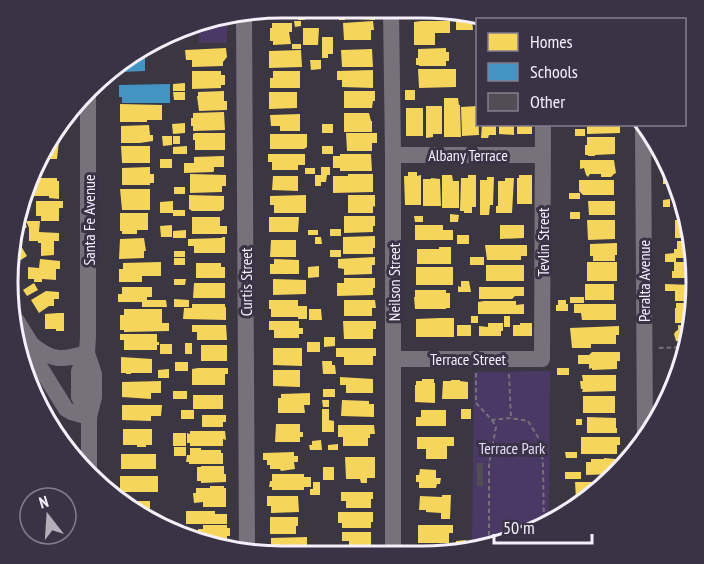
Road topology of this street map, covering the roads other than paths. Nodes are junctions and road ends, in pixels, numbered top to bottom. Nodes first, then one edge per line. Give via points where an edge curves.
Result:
1 (392, 18) edge
2 (244, 21) edge
3 (88, 103) edge
4 (543, 126) edge
5 (643, 137) edge
6 (543, 155) junction
7 (393, 156) junction
8 (22, 329) edge
9 (30, 342) junction
10 (87, 353) junction
11 (394, 359) junction
12 (542, 359) joint
13 (89, 417) junction
14 (645, 424) edge
15 (89, 462) edge
16 (247, 544) edge
17 (393, 546) edge

1 - 7 street, Neilson Street
2 - 16 street, Curtis Street
3 - 10 street, Santa Fe Avenue
4 - 6 street, Tevlin Street
5 - 14 street, Peralta Avenue
6 - 7 street, Albany Terrace
6 - 12 street, Tevlin Street
7 - 11 street, Neilson Street
8 - 9 street
9 - 10 street via 43,354 58,358
9 - 13 street via 66,409
10 - 13 street, Santa Fe Avenue via 94,374
11 - 12 street, Terrace Street
11 - 17 street, Neilson Street
13 - 15 street, Santa Fe Avenue

